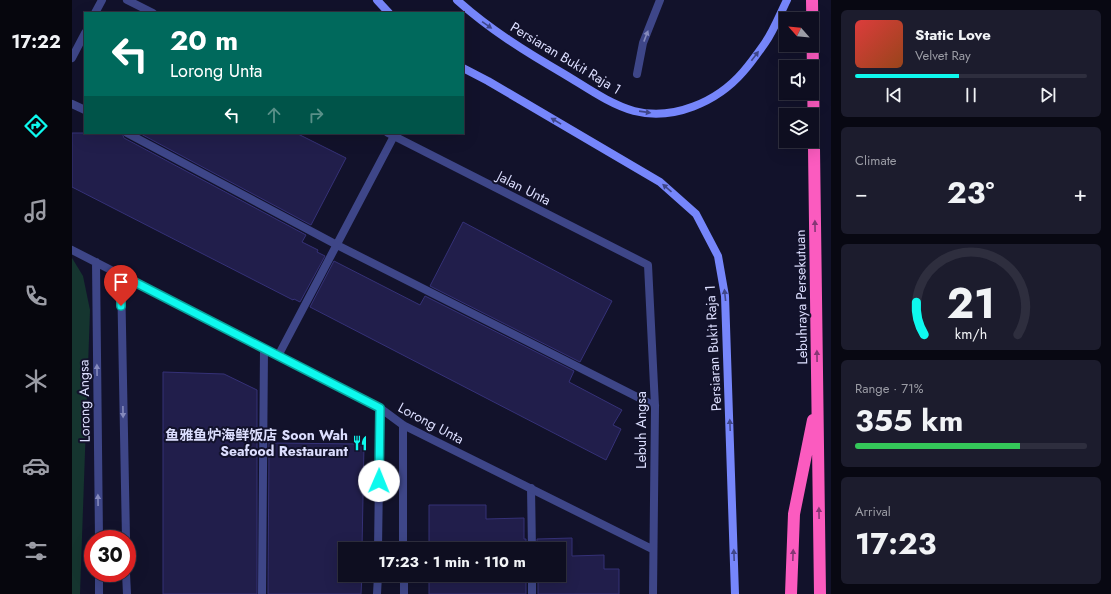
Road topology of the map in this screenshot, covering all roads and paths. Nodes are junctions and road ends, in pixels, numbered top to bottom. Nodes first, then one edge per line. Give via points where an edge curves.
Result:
1 (102, 0) edge
2 (128, 0) edge
3 (377, 0) edge
4 (457, 0) edge
5 (660, 0) edge
6 (787, 0) edge
7 (812, 0) edge
8 (96, 12) edge
9 (151, 12) edge
10 (388, 12) edge
11 (84, 35) edge
12 (72, 58) edge
13 (464, 69) edge
14 (637, 74) dead end
15 (72, 104) edge
16 (84, 110) edge
17 (129, 134) edge
18 (391, 135) edge
19 (337, 244) junction
20 (72, 250) edge
21 (96, 262) junction
22 (648, 266) joint
23 (121, 275) junction
24 (264, 349) junction
25 (278, 356) junction
26 (818, 395) junction
27 (656, 406) junction
28 (380, 408) junction
29 (403, 425) junction
30 (531, 488) junction
31 (99, 530) edge
32 (126, 530) edge
33 (378, 542) edge
34 (404, 542) edge
35 (532, 542) edge
36 (652, 549) junction
37 (99, 582) edge
38 (126, 582) edge
39 (378, 582) edge
40 (404, 582) edge
41 (532, 582) edge
42 (99, 594) edge
43 (127, 594) edge
44 (262, 594) edge
45 (377, 594) edge
46 (404, 594) edge
47 (532, 594) edge
48 (653, 594) edge
49 (735, 594) edge
50 (791, 594) edge
51 (820, 594) edge

1 - 8 street
2 - 9 street
3 - 10 street
4 -> 6 street, Persiaran Bukit Raja 1 via 475,17 521,48 608,100 633,110 651,113 695,107 718,94 742,73 766,42
14 -> 5 street via 643,43
26 -> 7 highway, Lebuhraya Persekutuan
11 - 12 street
49 -> 13 street, Persiaran Bukit Raja 1 via 726,296 718,256 696,214 660,182
15 - 16 street
17 - 19 street
18 - 19 street
18 - 22 street, Jalan Unta
19 - 25 street
19 - 27 street
20 - 21 street, Lorong Unta
21 - 23 street, Lorong Unta
31 -> 21 street, Lorong Angsa
22 - 27 street, Lebuh Angsa
23 - 24 street, Lorong Unta
23 -> 32 street
24 - 25 street, Lorong Unta
24 - 44 street
25 - 28 street, Lorong Unta
50 -> 26 highway via 794,514
51 -> 26 highway, Lebuhraya Persekutuan
27 - 36 street, Lebuh Angsa
28 - 29 street, Lorong Unta
28 - 33 street
29 - 30 street, Lorong Unta
29 - 34 street
30 - 35 street
30 - 36 street, Lorong Unta
36 - 48 street, Lebuh Angsa
37 - 42 street
38 - 43 street
39 - 45 street
40 - 46 street
41 - 47 street

